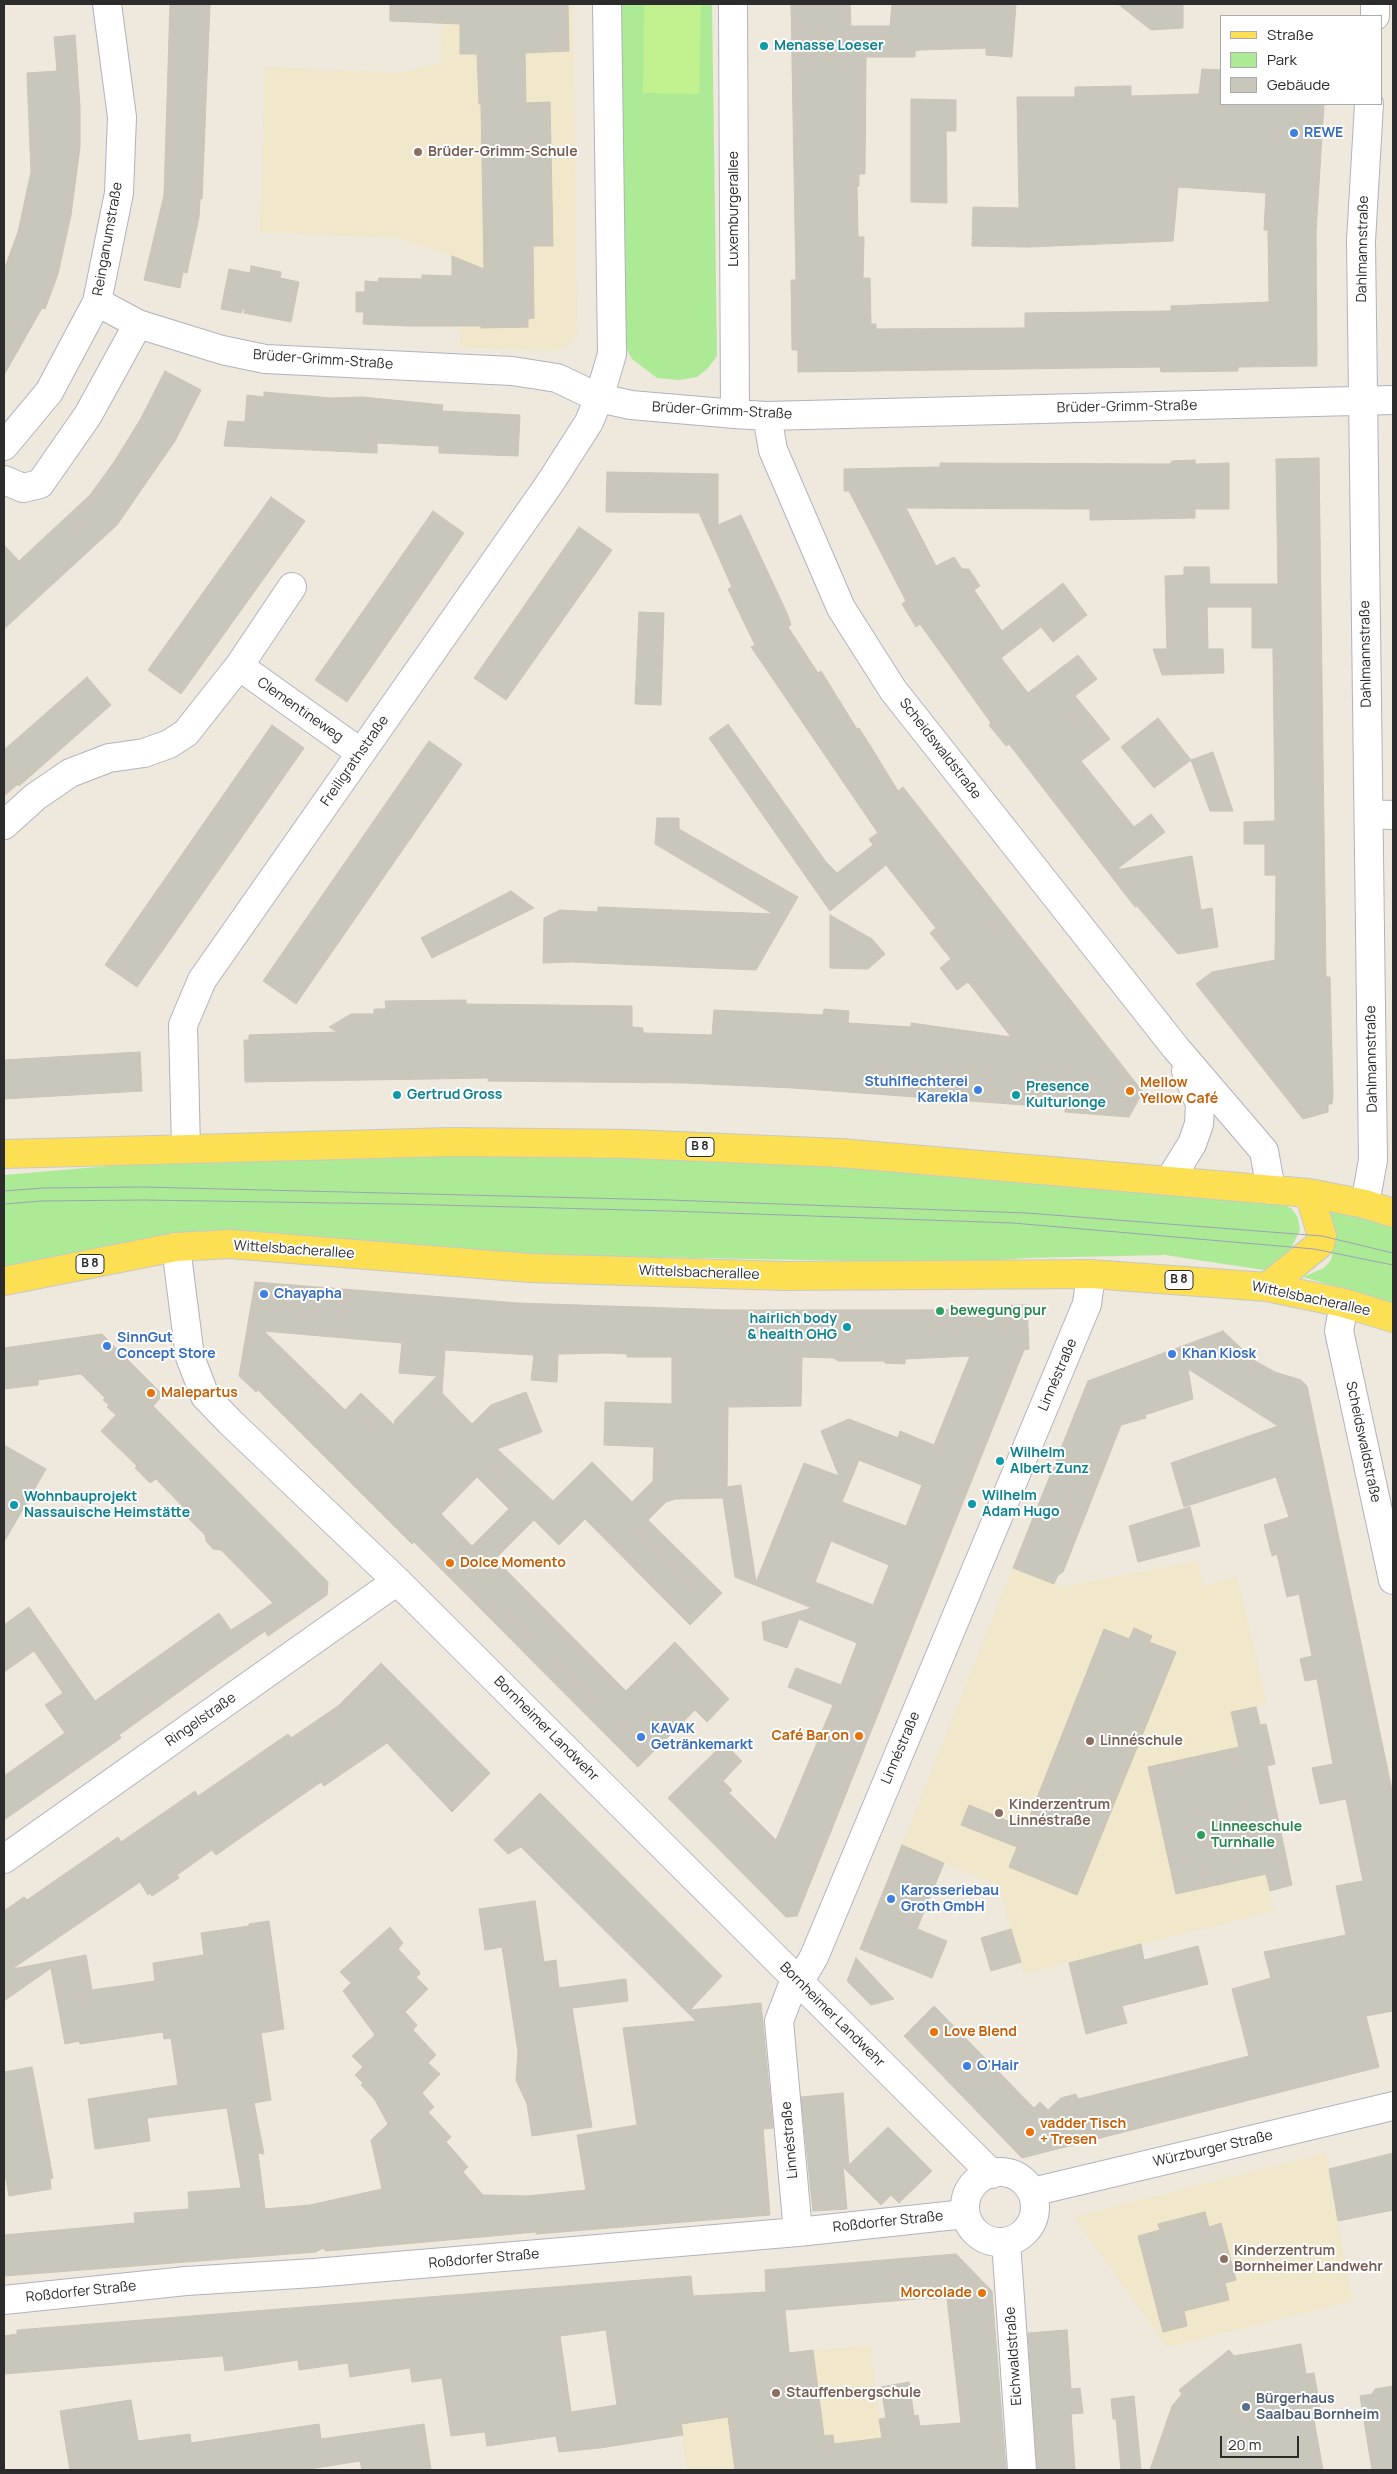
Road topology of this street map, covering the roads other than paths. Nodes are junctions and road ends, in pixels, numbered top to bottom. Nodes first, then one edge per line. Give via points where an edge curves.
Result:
1 (107, 4) edge
2 (607, 4) edge
3 (733, 4) edge
4 (1369, 105) edge
5 (97, 302) junction
6 (138, 324) junction
7 (599, 398) junction
8 (1393, 400) edge
9 (1362, 401) junction
10 (735, 414) junction
11 (767, 416) junction
12 (4, 446) edge
13 (4, 480) edge
14 (292, 587) dead end
15 (239, 666) junction
16 (361, 753) junction
17 (1381, 815) edge
18 (4, 826) edge
19 (1175, 1047) junction
20 (186, 1148) junction
21 (4, 1154) edge
22 (1169, 1181) junction
23 (1271, 1190) junction
24 (1309, 1193) junction
25 (1365, 1204) junction
26 (1393, 1213) edge
27 (176, 1246) junction
28 (1091, 1274) junction
29 (4, 1281) edge
30 (1267, 1287) junction
31 (1344, 1303) junction
32 (1393, 1318) edge
33 (1393, 1580) edge
34 (397, 1581) junction
35 (4, 1859) edge
36 (796, 1985) junction
37 (1393, 2106) edge
38 (992, 2174) junction
39 (1032, 2192) junction
40 (964, 2214) junction
41 (798, 2232) junction
42 (1006, 2242) junction
43 (4, 2300) edge
44 (1022, 2470) edge

1 - 5 street, Reinganumstraße via 122,117 119,193
2 - 7 street via 612,354
3 - 10 street, Luxemburgerallee
4 - 9 street, Dahlmannstraße via 1361,241
5 - 6 street, Brüder-Grimm-Straße
5 - 12 street, Reinganumstraße via 49,392
6 - 7 street, Brüder-Grimm-Straße via 222,350 266,359 512,371 558,378
6 - 13 street via 88,415 40,484 23,488
7 - 10 street, Brüder-Grimm-Straße via 631,405
7 - 16 street, Freiligrathstraße via 589,422 550,483
8 - 9 street, Brüder-Grimm-Straße
9 - 11 street, Brüder-Grimm-Straße
9 - 17 street, Dahlmannstraße
10 - 11 street, Brüder-Grimm-Straße
11 - 19 street, Scheidswaldstraße via 773,450 841,608 893,690
14 - 15 street
15 - 16 street, Clementineweg
15 - 18 street via 186,733 169,744 144,753 109,758 70,773 35,797
16 - 20 street, Freiligrathstraße via 202,980 189,1007 183,1024
17 - 25 street, Dahlmannstraße via 1373,1160
19 - 22 street, Scheidswaldstraße via 1200,1104 1200,1124 1192,1144
19 - 23 street, Scheidswaldstraße via 1264,1151
20 - 21 main road, B 8
20 - 22 main road, B 8 via 453,1142 631,1144 840,1154
22 - 23 main road, B 8
23 - 24 main road, B 8
24 - 25 main road, B 8
24 - 30 main road via 1322,1236 1320,1244
25 - 26 main road, B 8
27 - 28 main road, Wittelsbacherallee / B 8 via 230,1244 549,1269 785,1276
27 - 29 main road, Wittelsbacherallee / B 8
27 - 34 street, Bornheimer Landwehr via 190,1357 206,1396
28 - 30 main road, Wittelsbacherallee / B 8
28 - 36 street, Linnéstraße via 1087,1304 814,1957
30 - 31 main road, Wittelsbacherallee / B 8
31 - 32 main road, Wittelsbacherallee / B 8
31 - 33 street, Scheidswaldstraße via 1340,1330
34 - 35 street, Ringelstraße
34 - 36 street, Bornheimer Landwehr
36 - 38 street, Bornheimer Landwehr
36 - 41 street, Linnéstraße via 780,2021
37 - 39 street, Würzburger Straße
38 - 39 street via 1008,2172 1025,2181
38 - 40 street via 984,2174 973,2182 964,2199
39 - 42 street via 1035,2214 1029,2227 1020,2237
40 - 41 street, Roßdorfer Straße
40 - 42 street via 968,2224 981,2238
41 - 43 street, Roßdorfer Straße via 186,2281
42 - 44 street, Eichwaldstraße

